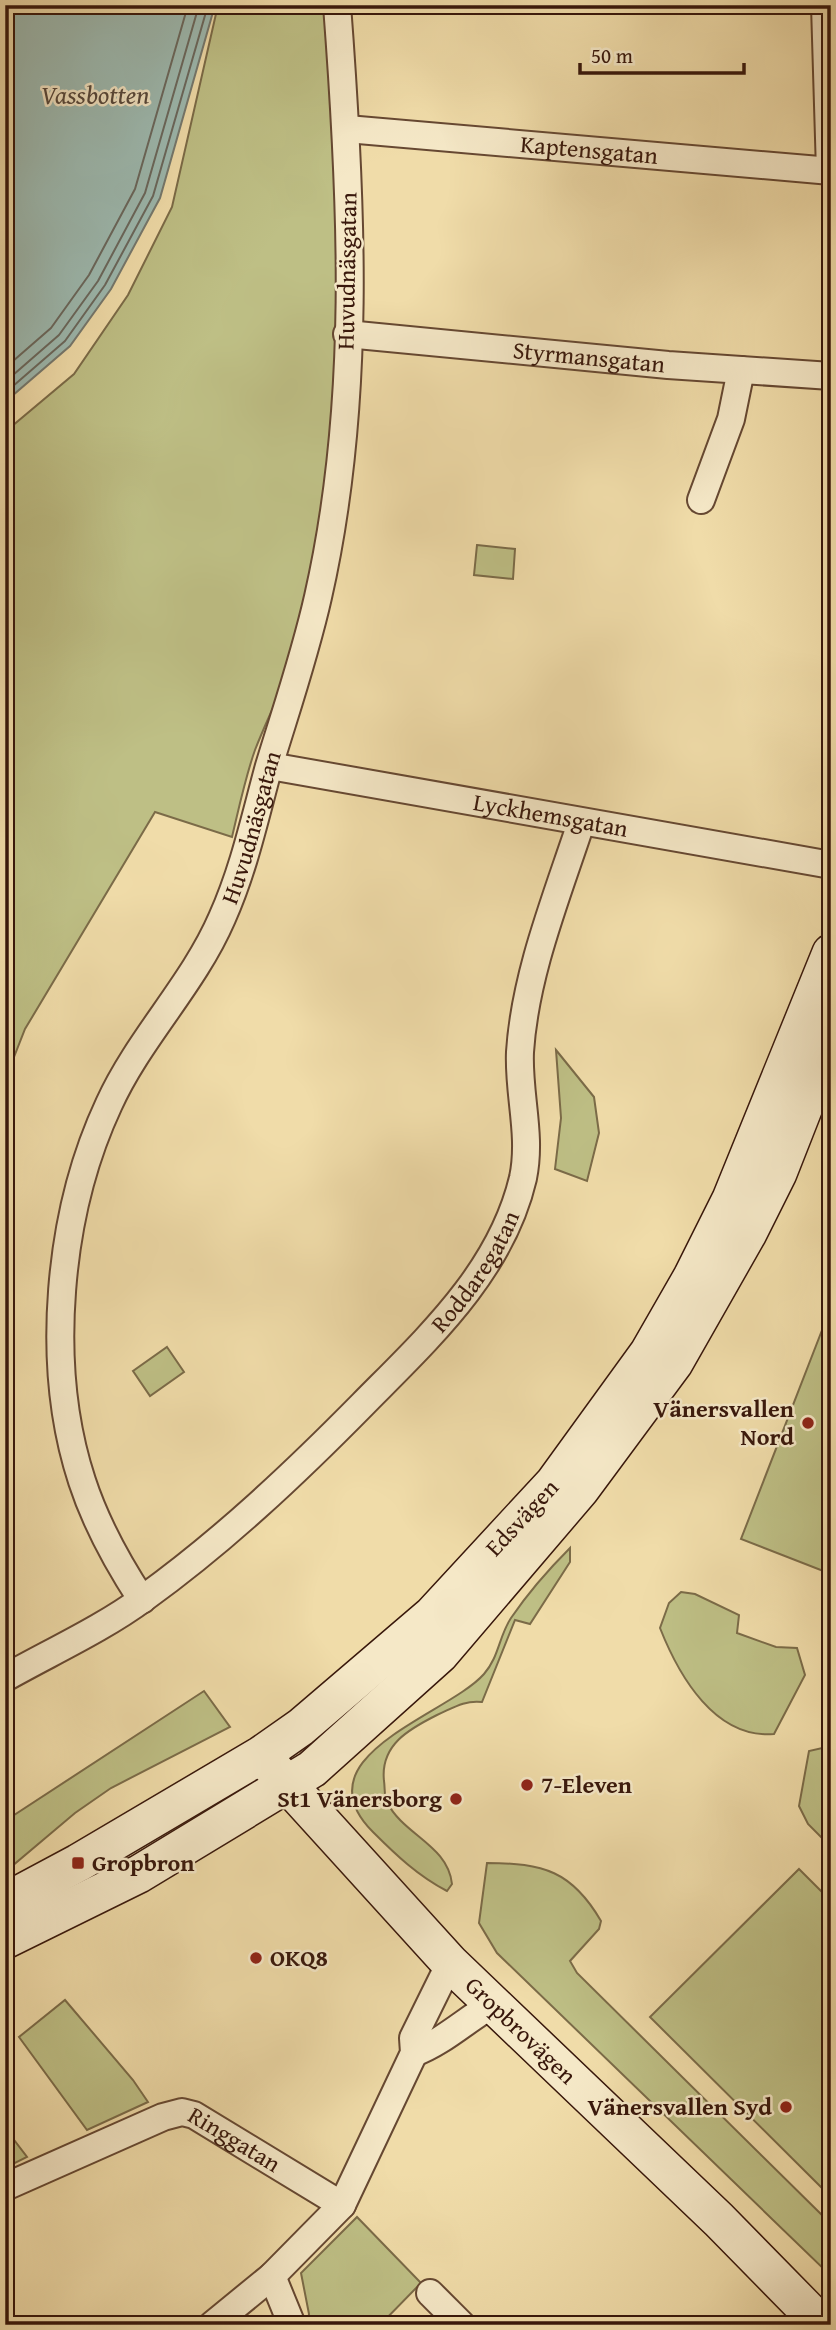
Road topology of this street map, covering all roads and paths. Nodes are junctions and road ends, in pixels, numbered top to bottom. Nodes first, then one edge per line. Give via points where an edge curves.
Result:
1 (337, 5) edge
2 (825, 5) edge
3 (346, 129) junction
4 (830, 171) edge
5 (347, 334) junction
6 (741, 370) junction
7 (831, 376) edge
8 (701, 500) dead end
9 (270, 766) junction
10 (581, 823) junction
11 (831, 865) edge
12 (831, 953) edge
13 (831, 1038) edge
14 (142, 1600) junction
15 (5, 1678) edge
16 (261, 1755) junction
17 (288, 1785) junction
18 (5, 1902) edge
19 (5, 1940) edge
20 (450, 1963) junction
21 (493, 2004) junction
22 (414, 2053) junction
23 (5, 2187) edge
24 (342, 2205) junction
25 (272, 2276) junction
26 (430, 2293) dead end
27 (212, 2325) edge
28 (292, 2325) edge
29 (462, 2325) edge
30 (822, 2325) edge

1 - 3 street, Huvudnäsgatan
2 - 4 street
3 - 4 street, Kaptensgatan
3 - 5 street, Huvudnäsgatan
5 - 6 street, Styrmansgatan
5 - 9 street, Huvudnäsgatan via 344,430 329,550
6 - 7 street, Styrmansgatan
6 - 8 street via 731,419
9 - 10 street, Lyckhemsgatan
9 - 14 street, Huvudnäsgatan via 243,862 213,937 109,1102 85,1169 67,1245 61,1324 72,1441 101,1532
10 - 11 street, Lyckhemsgatan
10 - 14 street, Roddaregatan via 525,1011 520,1053 527,1138 523,1176 495,1247 446,1320 327,1441 227,1534
12 - 16 main road, Edsvägen via 731,1199 649,1352 554,1483 432,1615 301,1727
13 - 17 main road, Edsvägen via 778,1172 674,1363 580,1490 440,1654 312,1769
14 - 15 street, Roddaregatan
16 - 17 main road
16 - 18 main road, Edsvägen
17 - 19 main road, Edsvägen via 139,1874
17 - 20 main road, Gropbrovägen
20 - 21 main road, Gropbrovägen
20 - 22 street via 413,2038
21 - 22 street via 436,2045
21 - 30 main road, Gropbrovägen
22 - 24 street
23 - 24 street, Ringgatan via 182,2112
24 - 25 street
25 - 27 street
25 - 28 street
26 - 29 street

